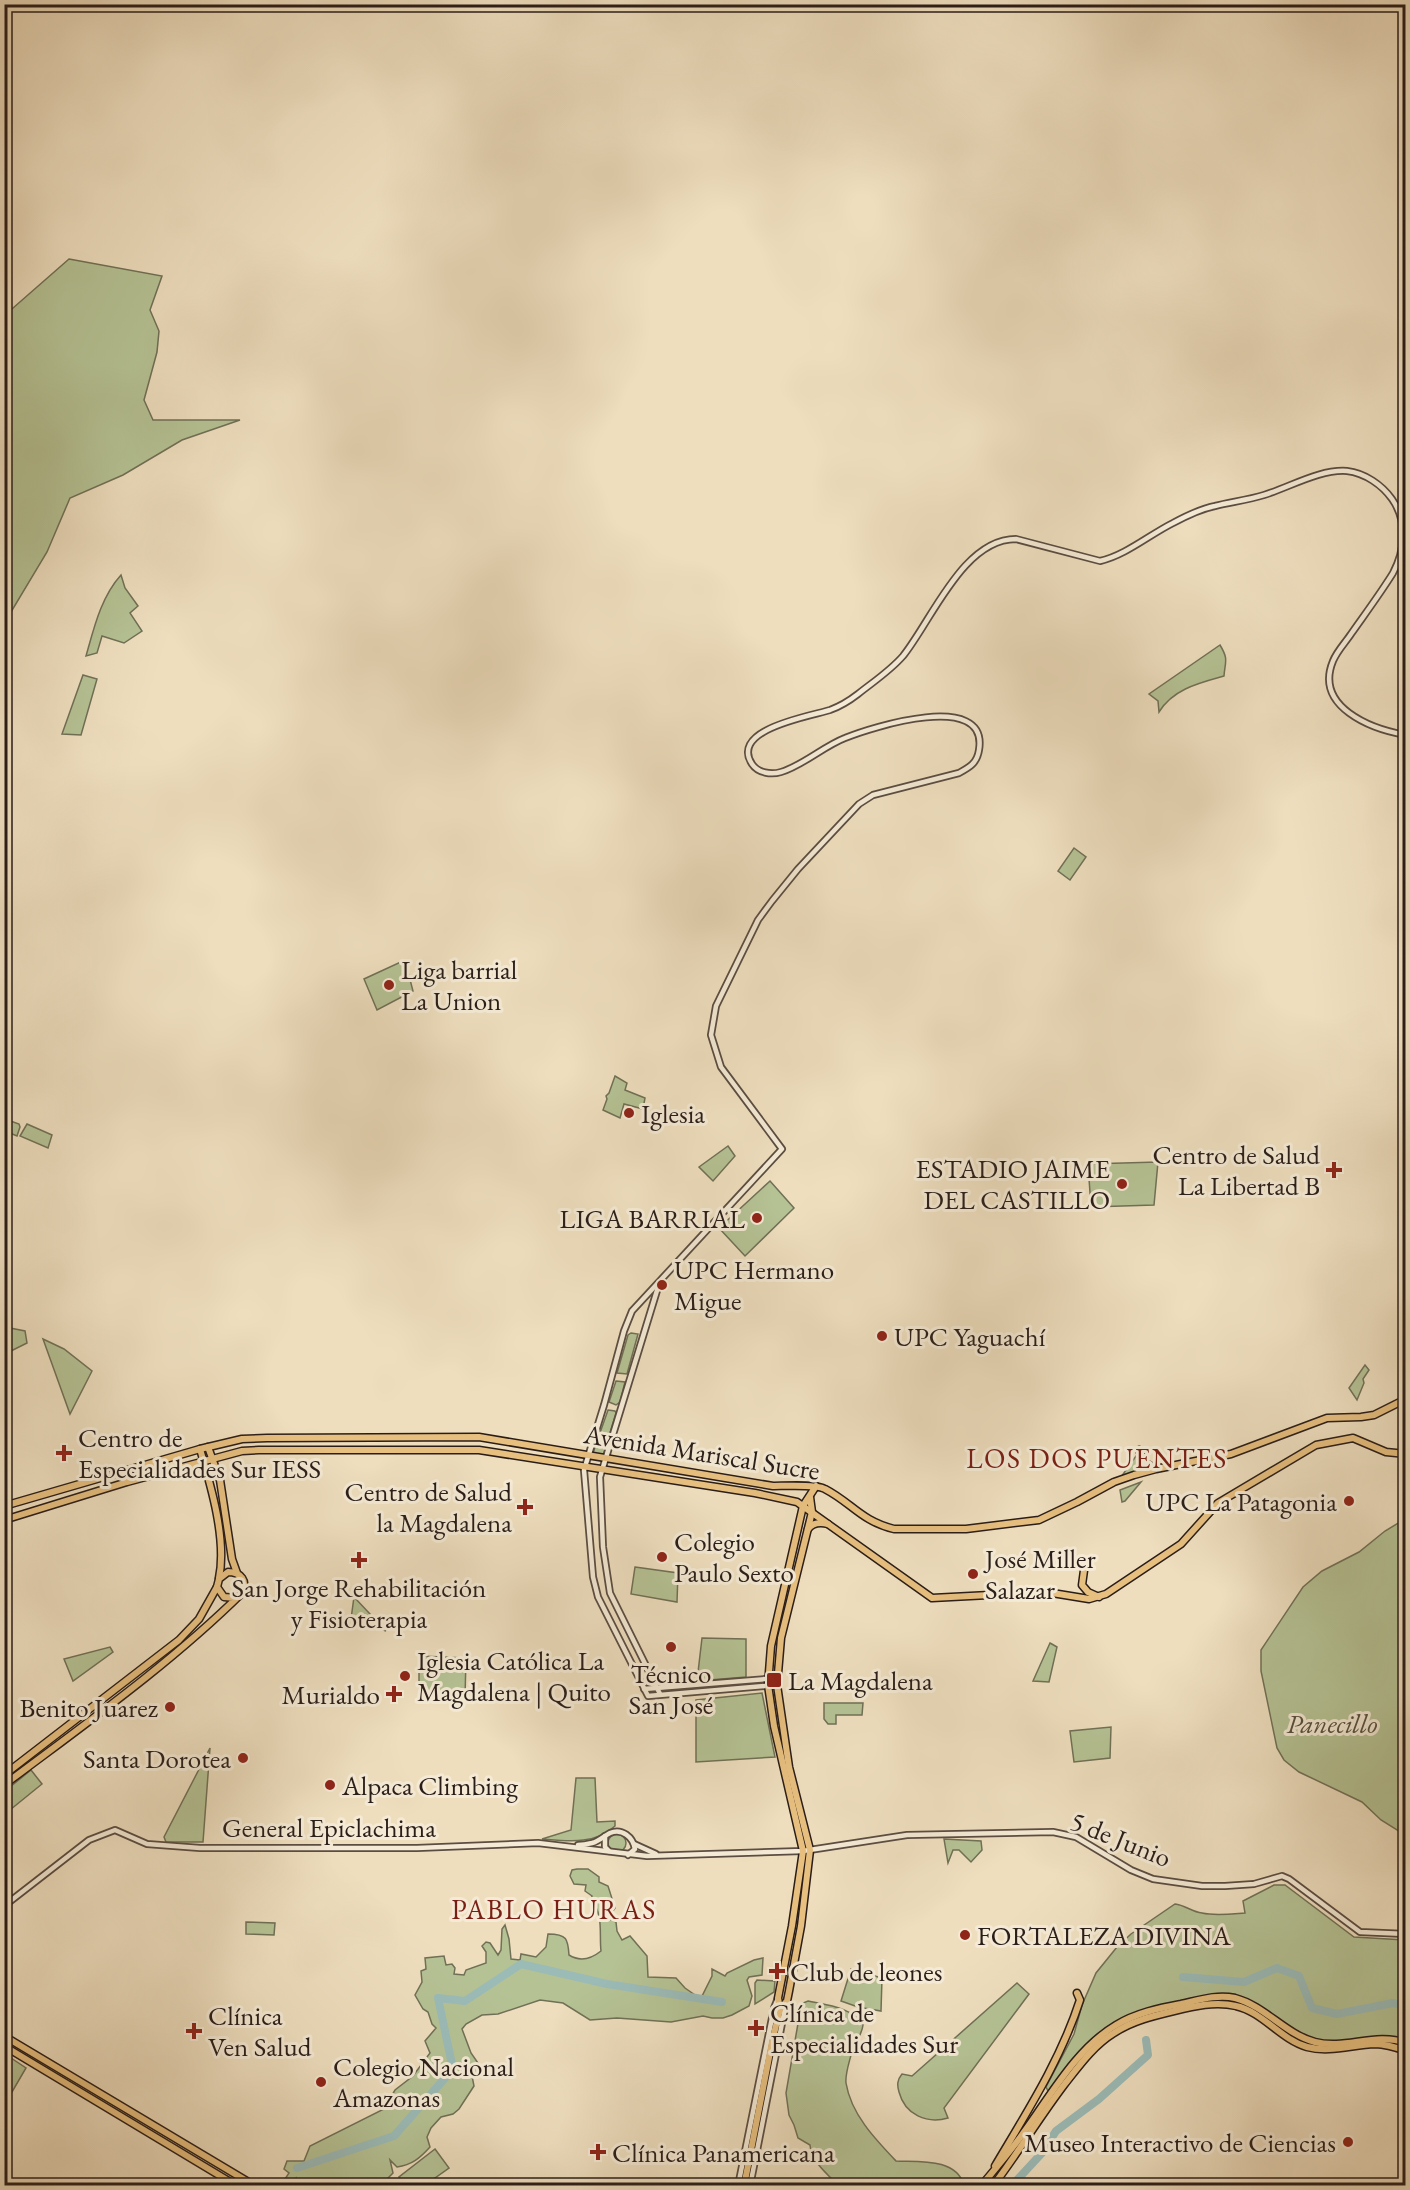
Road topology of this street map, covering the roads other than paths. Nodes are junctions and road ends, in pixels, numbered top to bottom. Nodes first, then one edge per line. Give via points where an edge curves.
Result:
1 (1406, 735) edge
2 (659, 1281) junction
3 (1406, 1399) edge
4 (208, 1447) junction
5 (200, 1449) junction
6 (1139, 1450) dead end
7 (1406, 1454) edge
8 (588, 1456) junction
9 (213, 1459) junction
10 (605, 1459) junction
11 (204, 1462) junction
12 (193, 1465) junction
13 (585, 1466) junction
14 (603, 1468) junction
15 (1156, 1468) junction
16 (208, 1474) junction
17 (816, 1486) junction
18 (810, 1497) junction
19 (4, 1506) edge
20 (803, 1506) junction
21 (812, 1512) junction
22 (4, 1520) edge
23 (831, 1525) junction
24 (807, 1530) junction
25 (1085, 1563) dead end
26 (237, 1573) junction
27 (219, 1579) junction
28 (217, 1587) junction
29 (1100, 1597) junction
30 (236, 1598) junction
31 (770, 1657) junction
32 (780, 1657) junction
33 (769, 1682) junction
34 (777, 1682) junction
35 (656, 1688) junction
36 (644, 1689) junction
37 (660, 1694) junction
38 (4, 1775) edge
39 (4, 1785) edge
40 (605, 1836) junction
41 (634, 1844) junction
42 (573, 1846) junction
43 (807, 1851) junction
44 (611, 1852) junction
45 (628, 1855) junction
46 (658, 1855) junction
47 (4, 1906) edge
48 (1406, 1934) edge
49 (1077, 1993) dead end
50 (778, 1998) junction
51 (787, 2001) junction
52 (780, 2009) junction
53 (4, 2036) edge
54 (1406, 2043) edge
55 (4, 2046) edge
56 (1406, 2051) edge
57 (989, 2176) junction
58 (237, 2186) edge
59 (255, 2186) edge
60 (738, 2186) edge
61 (744, 2186) edge
62 (750, 2186) edge
63 (981, 2186) edge
64 (993, 2186) edge

1 - 2 street via 1349,714 1338,705 1330,685 1333,661 1399,559 1401,515 1388,494 1370,478 1348,471 1326,474 1255,498 1200,510 1100,561 1016,539 990,546 969,560 919,635 890,670 841,706 764,730 751,744 751,762 762,771 780,772 844,738 900,722 948,716 963,719 974,727 980,741 971,767 873,795 859,804 758,920 716,1005 711,1035 721,1067 782,1149
2 - 8 street via 628,1319
2 - 10 street
3 - 15 main road, Avenida Mariscal Sucre via 1374,1415 1327,1418 1232,1454
4 - 5 main road, Avenida Mariscal Sucre
4 - 8 main road, Avenida Mariscal Sucre via 267,1438 478,1437
4 - 9 main road
5 - 11 main road
5 - 19 main road, Avenida Mariscal Sucre
6 - 15 main road via 1145,1463
7 - 29 main road via 1386,1452 1353,1438 1316,1445 1218,1503 1181,1544
8 - 10 main road, Avenida Mariscal Sucre
8 - 13 street
9 - 11 main road, Avenida Mariscal Sucre
9 - 13 main road, Avenida Mariscal Sucre via 259,1450 479,1450
9 - 26 main road
10 - 14 street
10 - 17 main road, Avenida Mariscal Sucre via 772,1486
11 - 12 main road, Avenida Mariscal Sucre
11 - 16 main road
12 - 16 main road
12 - 22 main road, Avenida Mariscal Sucre
13 - 14 main road, Avenida Mariscal Sucre
13 - 36 street via 591,1559 598,1597
14 - 20 main road, Avenida Mariscal Sucre via 754,1493
14 - 35 street via 603,1546 610,1593
15 - 17 main road, Avenida Mariscal Sucre via 1114,1482 1044,1518 966,1529 883,1526
16 - 27 main road via 221,1557
17 - 18 main road
18 - 20 main road
18 - 21 main road
20 - 21 main road, Avenida Mariscal Sucre
20 - 31 main road
21 - 23 main road, Avenida Mariscal Sucre
21 - 24 main road
23 - 24 main road via 811,1524
23 - 29 main road, Avenida Mariscal Sucre via 932,1598 1046,1592 1089,1599
24 - 32 main road
25 - 29 main road via 1082,1584
26 - 27 main road via 228,1572
26 - 30 main road via 244,1584
27 - 28 main road
28 - 30 main road via 224,1597
28 - 38 main road via 199,1619 179,1640
30 - 39 main road via 187,1643
31 - 32 main road
31 - 33 main road
32 - 34 main road
33 - 34 street
33 - 35 street
33 - 37 street
33 - 43 main road via 783,1768
34 - 43 main road via 789,1767
35 - 36 street
35 - 37 street
36 - 37 street via 648,1696
40 - 41 street via 624,1833
40 - 42 street, General Epiclachima
40 - 44 street via 605,1847
41 - 45 street via 635,1849
41 - 46 street
42 - 44 street, General Epiclachima
42 - 47 street, General Epiclachima via 538,1843 417,1848 200,1848 147,1844 115,1830 89,1840
43 - 46 street
43 - 48 street, 5 de Junio via 907,1835 1053,1832 1076,1837 1153,1879 1225,1886 1254,1884 1282,1876 1360,1932
43 - 50 main road
43 - 51 main road via 801,1926
44 - 45 street
45 - 46 street
49 - 57 main road via 1080,2000 1071,2028
50 - 52 main road
50 - 60 street
51 - 52 main road
51 - 62 street
52 - 61 main road
53 - 59 main road
54 - 57 main road via 1386,2038 1333,2044 1311,2041 1251,2004 1227,1997 1143,2013 1117,2025 1089,2047
55 - 58 main road
56 - 64 main road via 1375,2044 1329,2049 1306,2046 1249,2010 1234,2005 1194,2006 1149,2017 1116,2031 1090,2053
57 - 63 main road

